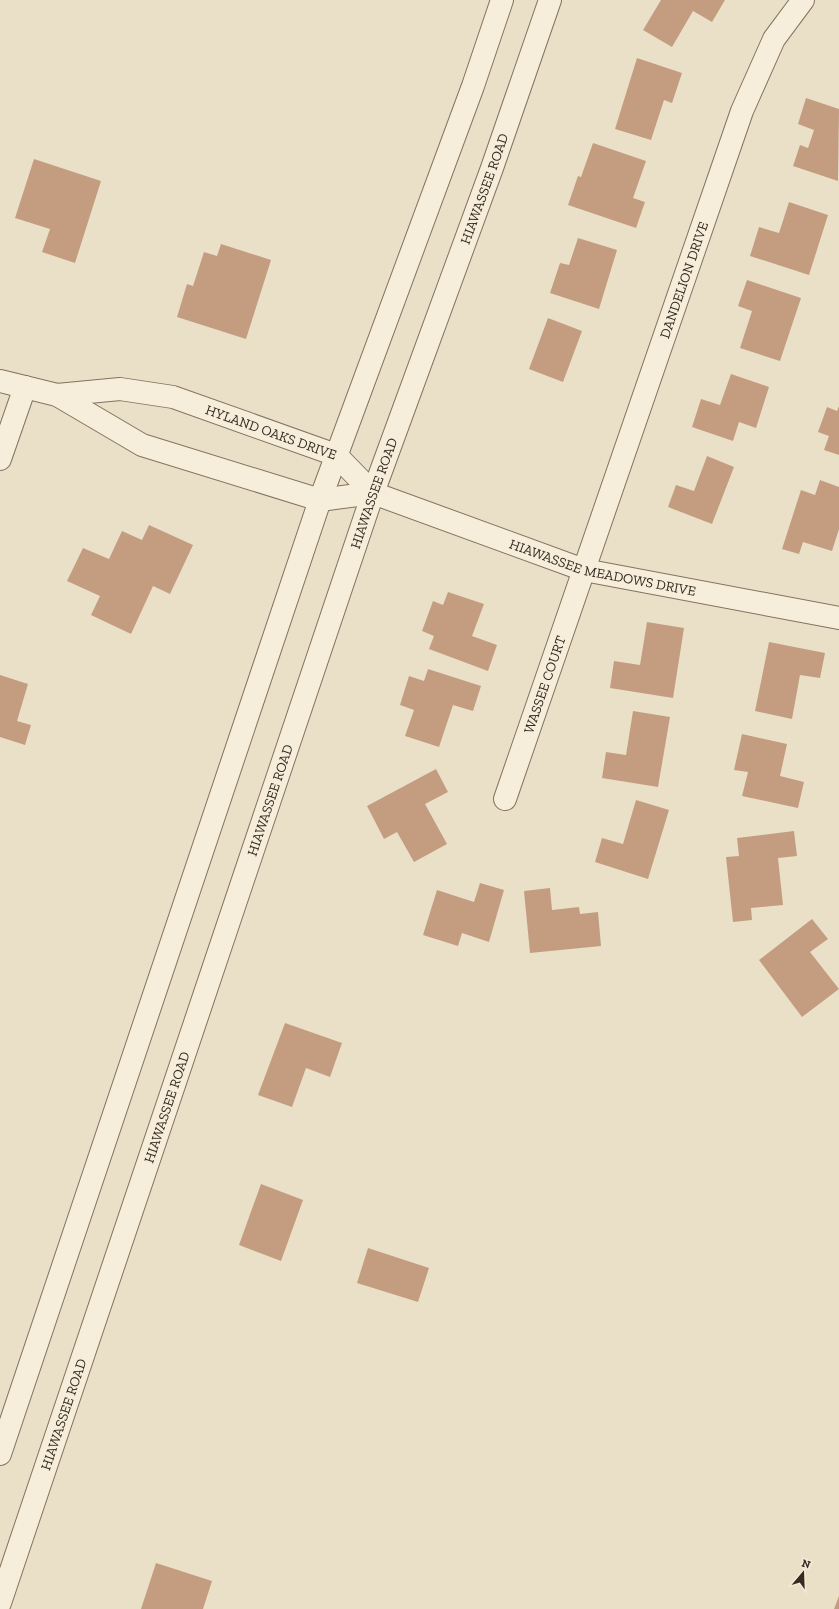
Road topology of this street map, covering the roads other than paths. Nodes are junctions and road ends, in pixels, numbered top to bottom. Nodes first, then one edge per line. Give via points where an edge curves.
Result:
1 (502, 0) edge
2 (550, 0) edge
3 (803, 0) edge
4 (0, 381) edge
5 (25, 387) junction
6 (57, 395) junction
7 (336, 455) junction
8 (0, 460) edge
9 (373, 493) junction
10 (320, 500) junction
11 (584, 570) junction
12 (839, 618) edge
13 (505, 799) dead end
14 (0, 1454) edge
15 (0, 1603) edge

1 - 7 street
2 - 9 street, HIAWASSEE ROAD via 492,168
3 - 11 street, DANDELION DRIVE via 774,40 742,111
4 - 5 street, HYLAND OAKS DRIVE
5 - 6 street, HYLAND OAKS DRIVE
5 - 8 street
6 - 7 street, HYLAND OAKS DRIVE via 120,389 173,397
6 - 10 street, HYLAND OAKS DRIVE via 142,445
7 - 9 street, HYLAND OAKS DRIVE
7 - 10 street
9 - 10 street, HYLAND OAKS DRIVE
9 - 11 street, HIAWASSEE MEADOWS DRIVE
9 - 15 street, HIAWASSEE ROAD
10 - 14 street
11 - 12 street, HIAWASSEE MEADOWS DRIVE
11 - 13 street, WASSEE COURT

